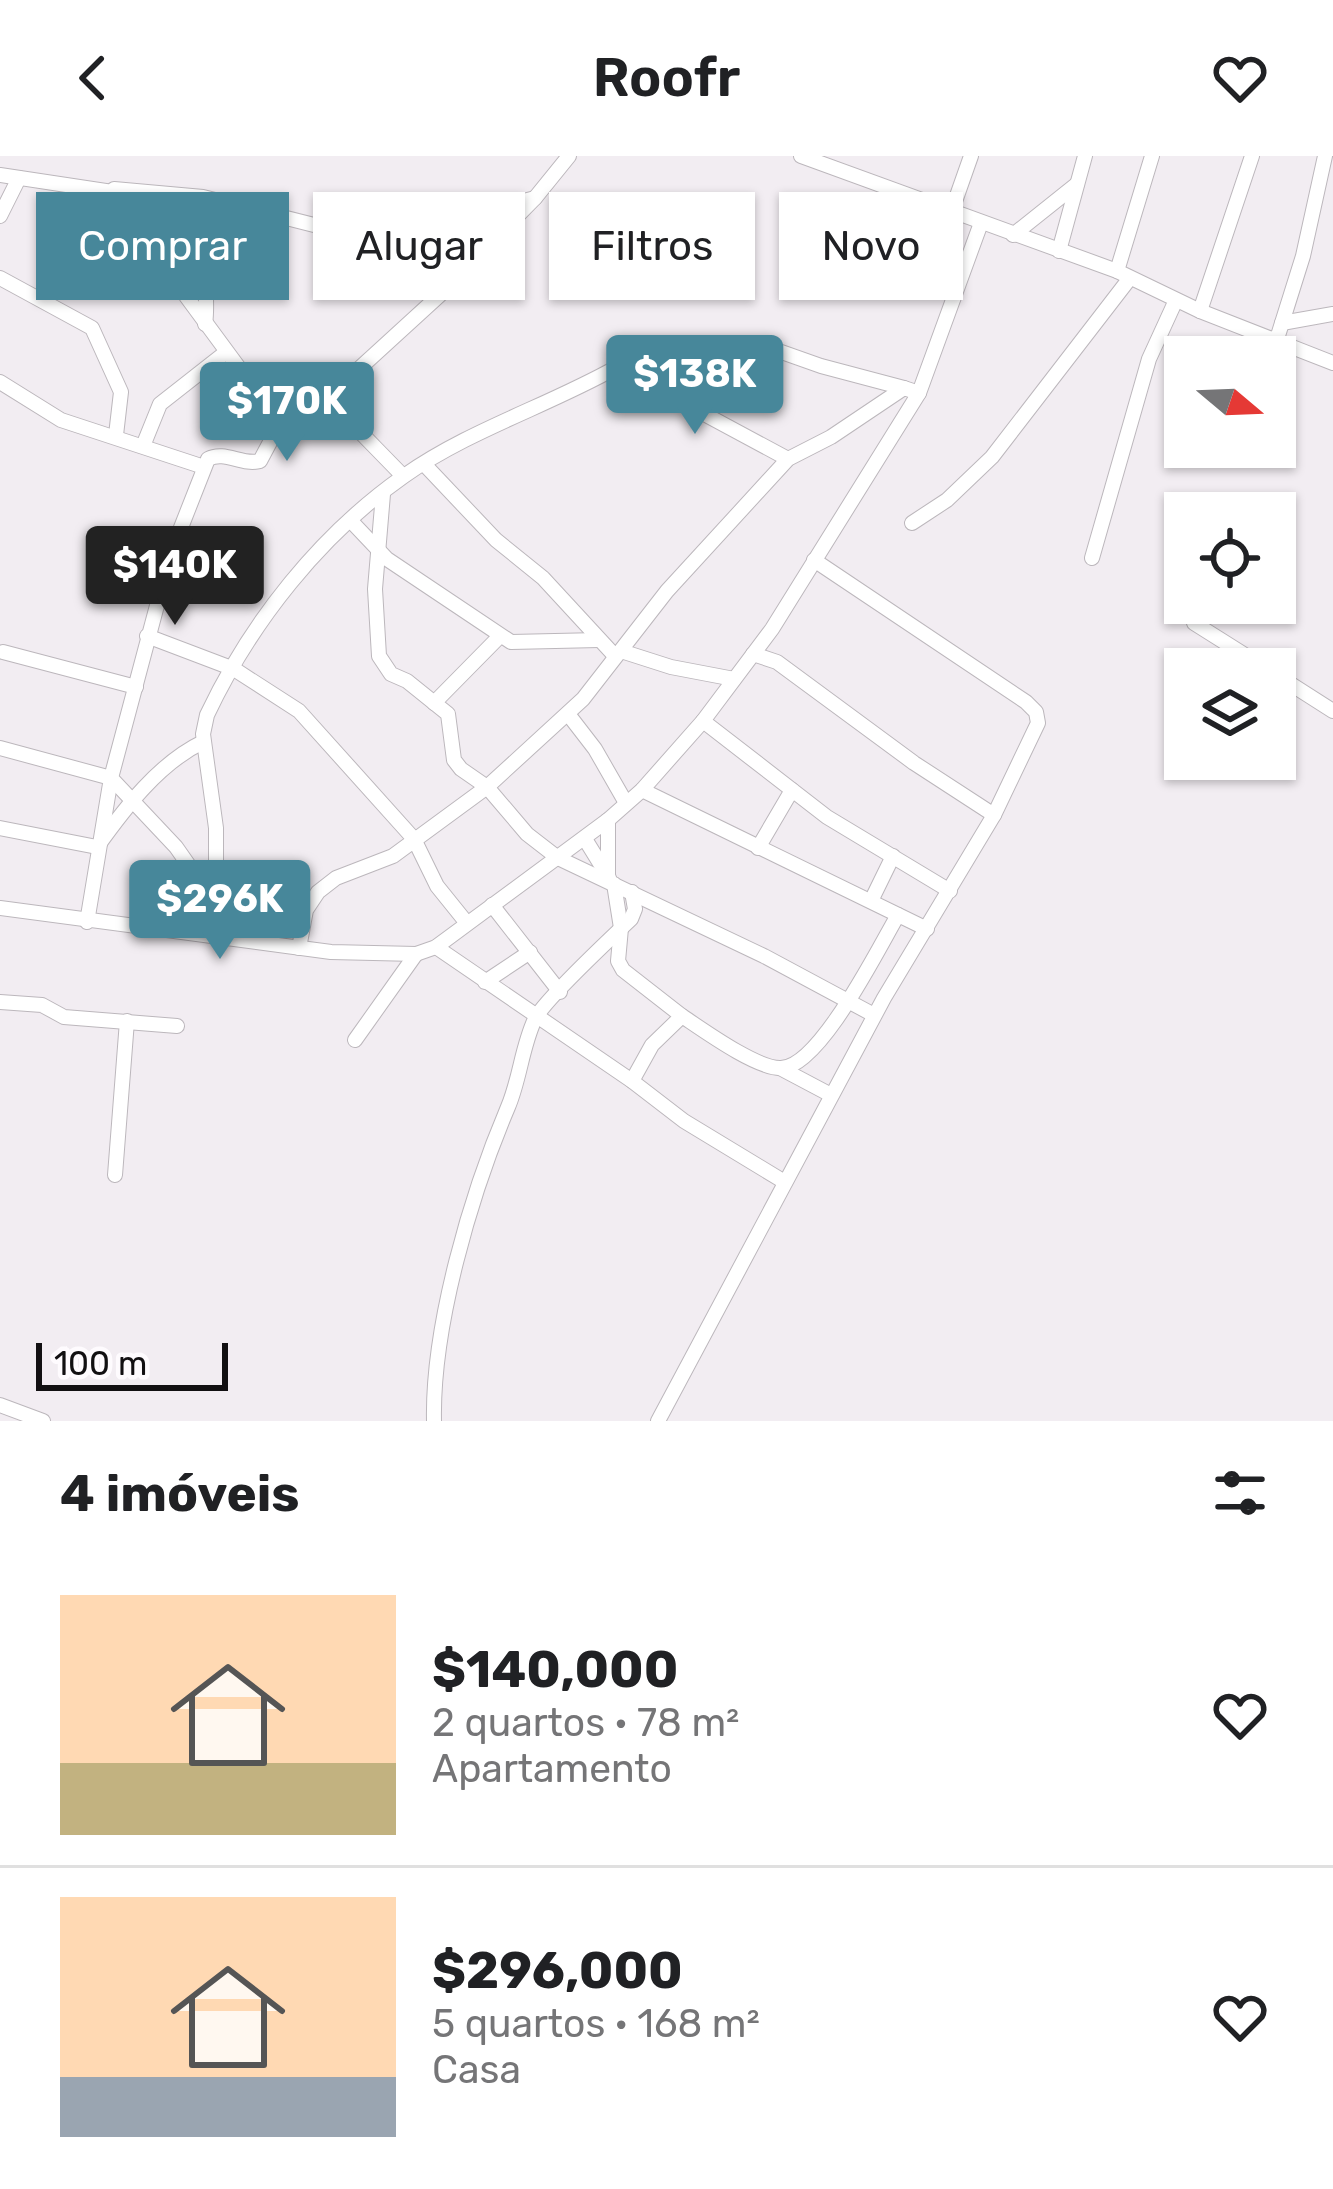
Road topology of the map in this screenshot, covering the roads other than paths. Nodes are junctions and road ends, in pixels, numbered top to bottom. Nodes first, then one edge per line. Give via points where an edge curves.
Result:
1 (569, 156) edge
2 (801, 156) edge
3 (970, 156) edge
4 (1085, 156) edge
5 (1152, 156) edge
6 (1252, 156) edge
7 (1325, 156) edge
8 (0, 175) edge
9 (19, 178) junction
10 (1077, 184) junction
11 (108, 189) junction
12 (144, 192) edge
13 (902, 192) edge
14 (958, 192) edge
15 (535, 198) junction
16 (963, 215) edge
17 (0, 216) edge
18 (289, 220) edge
19 (981, 223) junction
20 (1013, 235) junction
21 (1059, 251) junction
22 (1124, 274) junction
23 (0, 278) edge
24 (207, 300) edge
25 (1176, 300) junction
26 (1200, 310) junction
27 (1333, 314) edge
28 (1282, 323) junction
29 (205, 324) junction
30 (1262, 336) edge
31 (1278, 336) edge
32 (756, 343) dead end
33 (1296, 349) edge
34 (225, 353) junction
35 (1333, 363) edge
36 (0, 382) edge
37 (911, 391) junction
38 (327, 398) junction
39 (116, 435) junction
40 (143, 446) junction
41 (788, 459) junction
42 (424, 464) junction
43 (204, 467) junction
44 (403, 476) junction
45 (383, 494) junction
46 (350, 520) junction
47 (911, 523) dead end
48 (376, 549) junction
49 (1092, 558) dead end
50 (814, 560) junction
51 (1196, 624) edge
52 (772, 629) junction
53 (147, 636) junction
54 (500, 636) junction
55 (599, 640) junction
56 (1234, 648) edge
57 (622, 649) junction
58 (3, 652) edge
59 (753, 654) junction
60 (777, 662) junction
61 (234, 669) junction
62 (734, 679) junction
63 (136, 687) junction
64 (1296, 687) edge
65 (434, 704) junction
66 (1333, 711) edge
67 (568, 714) junction
68 (704, 721) junction
69 (203, 742) junction
70 (0, 748) edge
71 (111, 778) junction
72 (487, 787) junction
73 (642, 790) junction
74 (792, 790) junction
75 (626, 803) junction
76 (133, 804) junction
77 (994, 815) junction
78 (608, 820) junction
79 (0, 828) edge
80 (414, 839) junction
81 (585, 839) junction
82 (97, 848) junction
83 (758, 848) junction
84 (893, 856) junction
85 (558, 858) junction
86 (611, 881) junction
87 (950, 891) junction
88 (632, 892) junction
89 (871, 901) junction
90 (492, 905) junction
91 (0, 908) edge
92 (898, 915) junction
93 (216, 918) junction
94 (87, 922) junction
95 (466, 922) junction
96 (620, 928) junction
97 (927, 929) junction
98 (223, 937) junction
99 (436, 946) junction
100 (299, 948) junction
101 (530, 952) junction
102 (416, 954) junction
103 (485, 982) junction
104 (560, 992) junction
105 (0, 1002) edge
106 (848, 1002) junction
107 (536, 1016) junction
108 (682, 1016) junction
109 (874, 1016) junction
110 (127, 1021) junction
111 (177, 1026) dead end
112 (355, 1040) dead end
113 (780, 1069) junction
114 (632, 1081) junction
115 (831, 1095) junction
116 (115, 1175) dead end
117 (783, 1181) junction
118 (0, 1405) edge
119 (43, 1421) edge
120 (434, 1421) edge
121 (658, 1421) edge

1 - 15 street
2 - 13 street
3 - 14 street
4 - 10 street
5 - 22 street
6 - 26 street
7 - 28 street
8 - 9 street
9 - 11 street
9 - 17 street
10 - 20 street
10 - 21 street
11 - 12 street
11 - 29 street via 153,230
15 - 18 street via 456,225 392,232
15 - 38 street
16 - 19 street
19 - 20 street
19 - 37 street
20 - 21 street
21 - 22 street
22 - 25 street
22 - 47 street via 992,458
23 - 39 street via 92,328 119,382
24 - 29 street
25 - 26 street
25 - 49 street via 1149,358
26 - 30 street
27 - 28 street
28 - 31 street
29 - 34 street
32 - 37 street
33 - 35 street
34 - 38 street via 269,393
34 - 40 street via 160,404
36 - 39 street via 62,420
37 - 41 street
37 - 50 street
38 - 43 street via 278,429 260,461 219,455
38 - 44 street
39 - 40 street
40 - 43 street
41 - 42 street via 617,367
41 - 57 street
42 - 44 street
42 - 55 street
43 - 53 street
44 - 45 street
45 - 46 street
45 - 48 street
46 - 48 street
46 - 61 street via 296,573
48 - 54 street
48 - 65 street via 379,656
50 - 52 street
50 - 77 street via 1036,712 1034,735
51 - 56 street
52 - 59 street
52 - 60 street
53 - 61 street
53 - 63 street
54 - 55 street via 517,644
54 - 65 street
55 - 57 street
57 - 62 street
57 - 67 street
58 - 63 street
59 - 60 street
59 - 62 street
60 - 77 street
61 - 69 street via 207,715
61 - 80 street via 313,724
62 - 68 street
63 - 71 street
64 - 66 street
65 - 72 street via 452,725 454,760
67 - 72 street
67 - 75 street
68 - 73 street
68 - 74 street
69 - 76 street via 162,769
69 - 93 street via 216,828
70 - 71 street
71 - 76 street
71 - 82 street
72 - 80 street
72 - 85 street
73 - 75 street
73 - 83 street
74 - 83 street
74 - 84 street
75 - 78 street
76 - 82 street
76 - 93 street via 176,847
77 - 87 street
78 - 81 street
78 - 86 street
79 - 82 street
80 - 95 street via 436,886
80 - 100 street via 318,892
81 - 85 street
81 - 86 street
82 - 94 street
83 - 89 street
84 - 87 street
84 - 89 street
85 - 86 street
85 - 90 street
86 - 88 street
86 - 96 street
87 - 97 street
88 - 96 street via 634,913
88 - 106 street
89 - 92 street
90 - 95 street
90 - 101 street
91 - 94 street
92 - 97 street
92 - 106 street
93 - 98 street
94 - 98 street
95 - 99 street
96 - 104 street
96 - 108 street via 623,970
97 - 109 street
98 - 100 street
99 - 102 street
99 - 103 street
100 - 102 street
101 - 103 street
101 - 104 street
102 - 112 street
103 - 107 street
104 - 107 street
105 - 110 street
106 - 109 street
106 - 113 street via 816,1047
107 - 114 street
107 - 120 street via 466,1221
108 - 113 street
108 - 114 street via 652,1045
109 - 115 street
110 - 111 street
110 - 116 street
113 - 115 street
114 - 117 street
115 - 117 street
117 - 121 street
118 - 119 street

